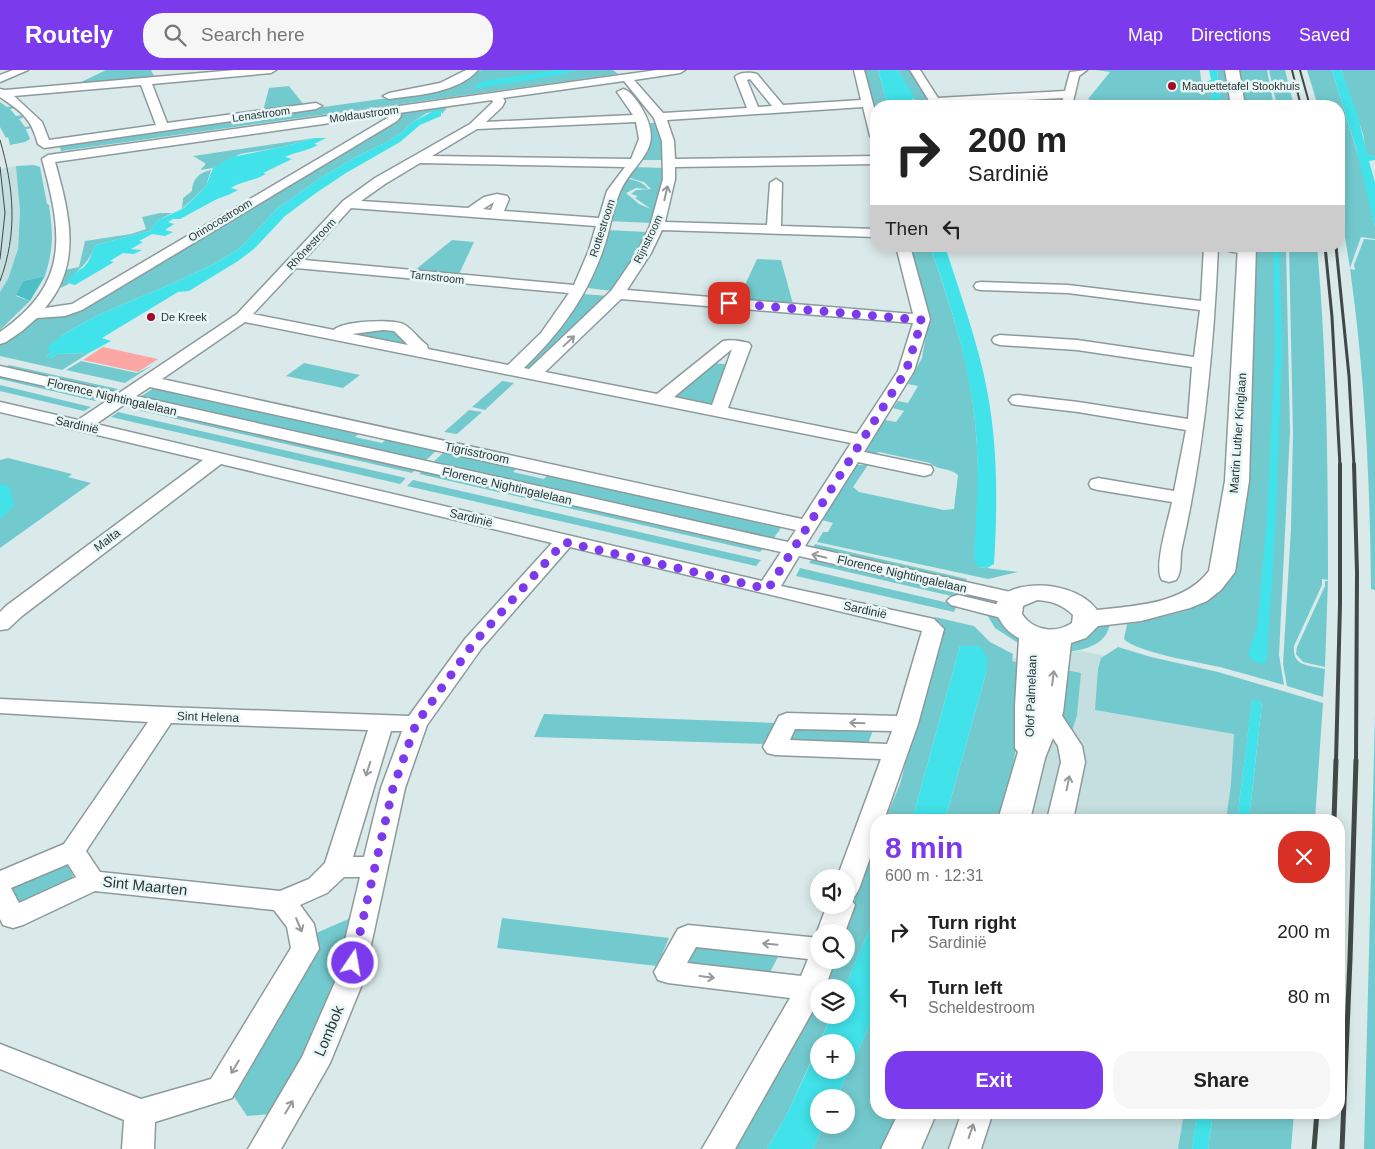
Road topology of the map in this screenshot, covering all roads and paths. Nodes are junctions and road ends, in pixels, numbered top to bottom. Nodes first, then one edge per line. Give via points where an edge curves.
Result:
1 (23, 70) edge
2 (271, 70) edge
3 (473, 70) edge
4 (680, 70) edge
5 (859, 70) edge
6 (915, 70) edge
7 (1077, 70) edge
8 (1232, 70) edge
9 (237, 72) edge
10 (622, 76) edge
11 (0, 79) edge
12 (145, 80) junction
13 (746, 92) junction
14 (1, 93) edge
15 (1069, 94) junction
16 (768, 95) junction
17 (494, 96) junction
18 (374, 98) dead end
19 (929, 100) edge
20 (986, 100) edge
21 (1068, 100) edge
22 (1237, 100) edge
23 (868, 103) junction
24 (329, 104) dead end
25 (780, 109) junction
26 (390, 111) junction
27 (754, 111) junction
28 (870, 111) edge
29 (660, 117) junction
30 (641, 118) junction
31 (474, 126) junction
32 (163, 127) junction
33 (418, 159) junction
34 (870, 160) edge
35 (634, 163) junction
36 (670, 163) junction
37 (776, 183) dead end
38 (348, 204) junction
39 (603, 222) junction
40 (657, 226) junction
41 (774, 230) junction
42 (870, 233) edge
43 (905, 252) edge
44 (1211, 252) edge
45 (1248, 252) edge
46 (294, 263) junction
47 (981, 286) dead end
48 (580, 290) junction
49 (617, 294) junction
50 (1208, 306) junction
51 (35, 313) junction
52 (242, 317) junction
53 (922, 320) junction
54 (0, 338) edge
55 (1000, 340) dead end
56 (1201, 363) junction
57 (512, 370) junction
58 (0, 371) edge
59 (533, 374) junction
60 (148, 381) junction
61 (0, 382) edge
62 (660, 400) junction
63 (1018, 400) dead end
64 (116, 404) junction
65 (0, 407) edge
66 (718, 411) junction
67 (81, 426) junction
68 (1196, 426) junction
69 (857, 448) junction
70 (217, 458) junction
71 (924, 470) dead end
72 (1098, 484) dead end
73 (1182, 498) junction
74 (806, 526) junction
75 (564, 542) junction
76 (790, 556) junction
77 (1169, 576) dead end
78 (768, 589) junction
79 (1012, 606) junction
80 (1082, 611) junction
81 (0, 624) edge
82 (1046, 636) junction
83 (0, 706) edge
84 (1048, 712) junction
85 (164, 715) junction
86 (382, 723) junction
87 (416, 724) junction
88 (906, 724) junction
89 (896, 752) junction
90 (1030, 758) junction
91 (873, 814) edge
92 (1016, 814) edge
93 (1061, 814) edge
94 (870, 823) edge
95 (73, 851) junction
96 (337, 867) junction
97 (374, 867) junction
98 (853, 869) edge
99 (92, 881) junction
100 (0, 882) edge
101 (0, 893) edge
102 (282, 901) junction
103 (6, 926) edge
104 (810, 948) edge
105 (810, 989) joint
106 (0, 1056) edge
107 (140, 1113) junction
108 (915, 1119) edge
109 (976, 1119) edge
110 (138, 1149) edge
111 (264, 1149) edge
112 (718, 1149) edge
113 (901, 1149) edge
114 (965, 1149) edge

1 - 11 street
2 - 9 street
3 - 18 street via 462,78 436,87
4 - 10 street, Moldaustroom
5 - 23 street
6 - 19 street
7 - 15 street
8 - 22 street
9 - 12 street
10 - 17 street, Moldaustroom
10 - 29 street, Rijnstroom
10 - 30 street, Rottestroom
12 - 14 street
12 - 32 street
13 - 16 street
13 - 16 street via 740,77 753,76
13 - 27 street
14 - 32 street, Lenastroom via 38,124 44,144
15 - 20 street
15 - 21 street
16 - 25 street
17 - 26 street, Moldaustroom
17 - 31 street, Rhônestroom via 499,101 498,106
23 - 25 street
23 - 28 street
24 - 32 street, Lenastroom
25 - 27 street
26 - 51 street, Orinocostroom via 395,116 393,119 77,306 65,311
26 - 51 street, Moldaustroom via 48,159 62,215 64,250 49,294
27 - 29 street
29 - 36 street, Rijnstroom via 668,141
30 - 31 street
30 - 35 street, Rottestroom via 645,139
31 - 33 street, Rhônestroom
33 - 35 street
33 - 38 street, Rhônestroom
34 - 36 street
35 - 39 street, Rottestroom via 614,191
40 -> 36 street, Rijnstroom via 666,198
37 - 41 street
38 - 39 street
38 - 46 street, Rhônestroom
39 - 48 street, Rottestroom via 597,248
40 - 41 street
40 - 49 street, Rijnstroom
41 - 42 street
43 - 53 street
44 - 50 street
45 - 80 street, Martin Luther Kinglaan via 1237,481 1222,572 1208,589 1146,613
46 - 48 street, Tarnstroom
46 - 52 street, Rhônestroom
47 - 50 street via 1068,289
48 - 57 street, Rottestroom via 548,336
49 - 53 street
59 -> 49 street, Rijnstroom
50 - 56 street
51 - 54 street
52 - 57 street
52 - 60 street, Rhônestroom
53 - 69 street via 906,371
55 - 56 street via 1077,345
56 - 68 street
57 - 59 street
58 - 64 street, Florence Nightingalelaan
59 - 62 street
60 - 64 street, Rhônestroom
60 - 74 street, Tigrisstroom
61 - 64 street, Florence Nightingalelaan
62 - 66 street
62 - 66 street via 729,344 743,346
63 - 68 street
64 - 67 street
64 - 76 street, Florence Nightingalelaan
65 - 67 street, Sardinië
66 - 69 street
67 - 70 street, Sardinië
68 - 73 street
69 - 71 street
69 - 74 street
70 - 75 street, Sardinië
70 - 81 street, Malta
72 - 73 street
73 - 77 street
74 - 76 street
75 - 78 street, Sardinië
75 - 87 street, Lombok via 473,644
76 - 78 street
76 - 79 street, Florence Nightingalelaan
78 - 88 street, Sardinië via 926,624 933,629
79 - 80 street via 1028,593 1046,592 1063,596
79 - 82 street via 1019,628
80 - 82 street via 1085,626 1079,632
84 -> 82 street, Olof Palmelaan
82 - 90 street, Olof Palmelaan via 1028,706
83 - 85 street, Sint Helena
84 - 90 street, Olof Palmelaan
93 -> 84 street via 1073,762 1070,746
85 - 86 street, Sint Helena
85 - 95 street
86 - 87 street, Sint Helena
86 -> 96 street
87 - 97 street, Lombok via 393,788
88 - 89 street
88 -> 89 street via 786,720 775,747
89 - 91 street
90 - 92 street, Olof Palmelaan
94 - 98 street
95 - 99 street
95 - 100 street
96 - 97 street
96 - 102 street via 318,886
111 -> 97 street, Lombok via 315,1063 349,982
99 - 102 street, Sint Maarten
99 - 103 street, Sint Maarten
101 - 103 street, Sint Maarten
102 -> 107 street via 300,924 305,949 221,1089
104 -> 105 street via 688,936 668,972
105 - 112 street
106 - 107 street
107 - 110 street
108 - 113 street
114 -> 109 street

